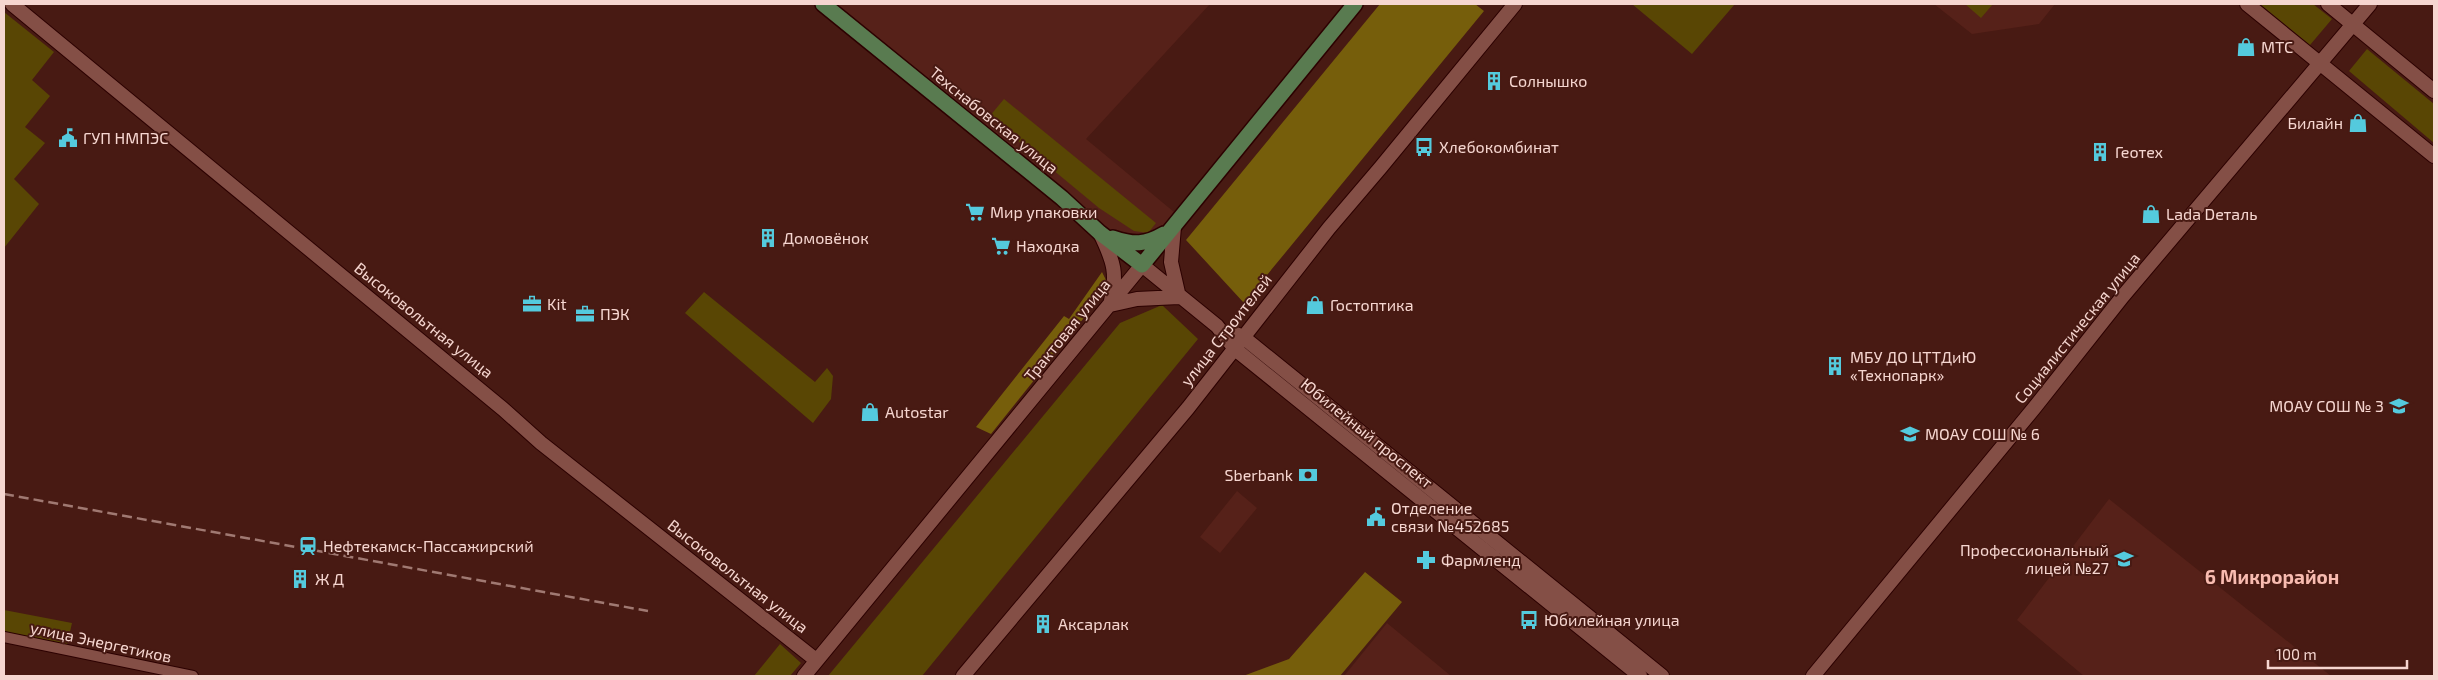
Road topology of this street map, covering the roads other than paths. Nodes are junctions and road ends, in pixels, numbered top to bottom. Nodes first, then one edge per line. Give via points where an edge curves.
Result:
1 (12, 4) edge
2 (823, 4) edge
3 (1355, 4) edge
4 (1515, 4) edge
5 (2247, 4) edge
6 (2328, 4) edge
7 (2370, 4) edge
8 (2353, 25) junction
9 (2320, 64) junction
10 (2434, 91) edge
11 (2434, 156) edge
12 (1174, 227) junction
13 (1100, 233) junction
14 (1142, 265) junction
15 (1179, 297) junction
16 (1110, 305) junction
17 (1239, 343) junction
18 (4, 637) edge
19 (816, 660) junction
20 (193, 676) edge
21 (804, 676) edge
22 (963, 676) edge
23 (1640, 676) edge
24 (1662, 676) edge
25 (1813, 676) edge

1 - 19 main road, Высоковольтная улица via 496,402 541,443
2 - 13 main road, Техснабовская улица via 1062,198
3 - 12 main road, Трактовая улица
4 - 17 main road, улица Строителей via 1329,228
5 - 9 main road
6 - 8 main road
7 - 8 main road, Социалистическая улица
8 - 9 main road, Социалистическая улица
8 - 10 main road
9 - 11 main road
9 - 25 main road, Социалистическая улица via 2123,296
12 - 13 main road via 1151,242 1139,245
12 - 14 main road, Трактовая улица
12 - 15 main road via 1172,262
13 - 14 main road, Техснабовская улица
13 - 16 main road via 1115,270
14 - 15 main road
14 - 16 main road, Трактовая улица
15 - 16 main road via 1137,299
15 - 17 main road
16 - 19 main road, Трактовая улица
17 - 22 main road, улица Строителей
17 - 23 main road, Юбилейный проспект
17 - 24 main road
18 - 20 street, улица Энергетиков
19 - 21 main road, Трактовая улица

